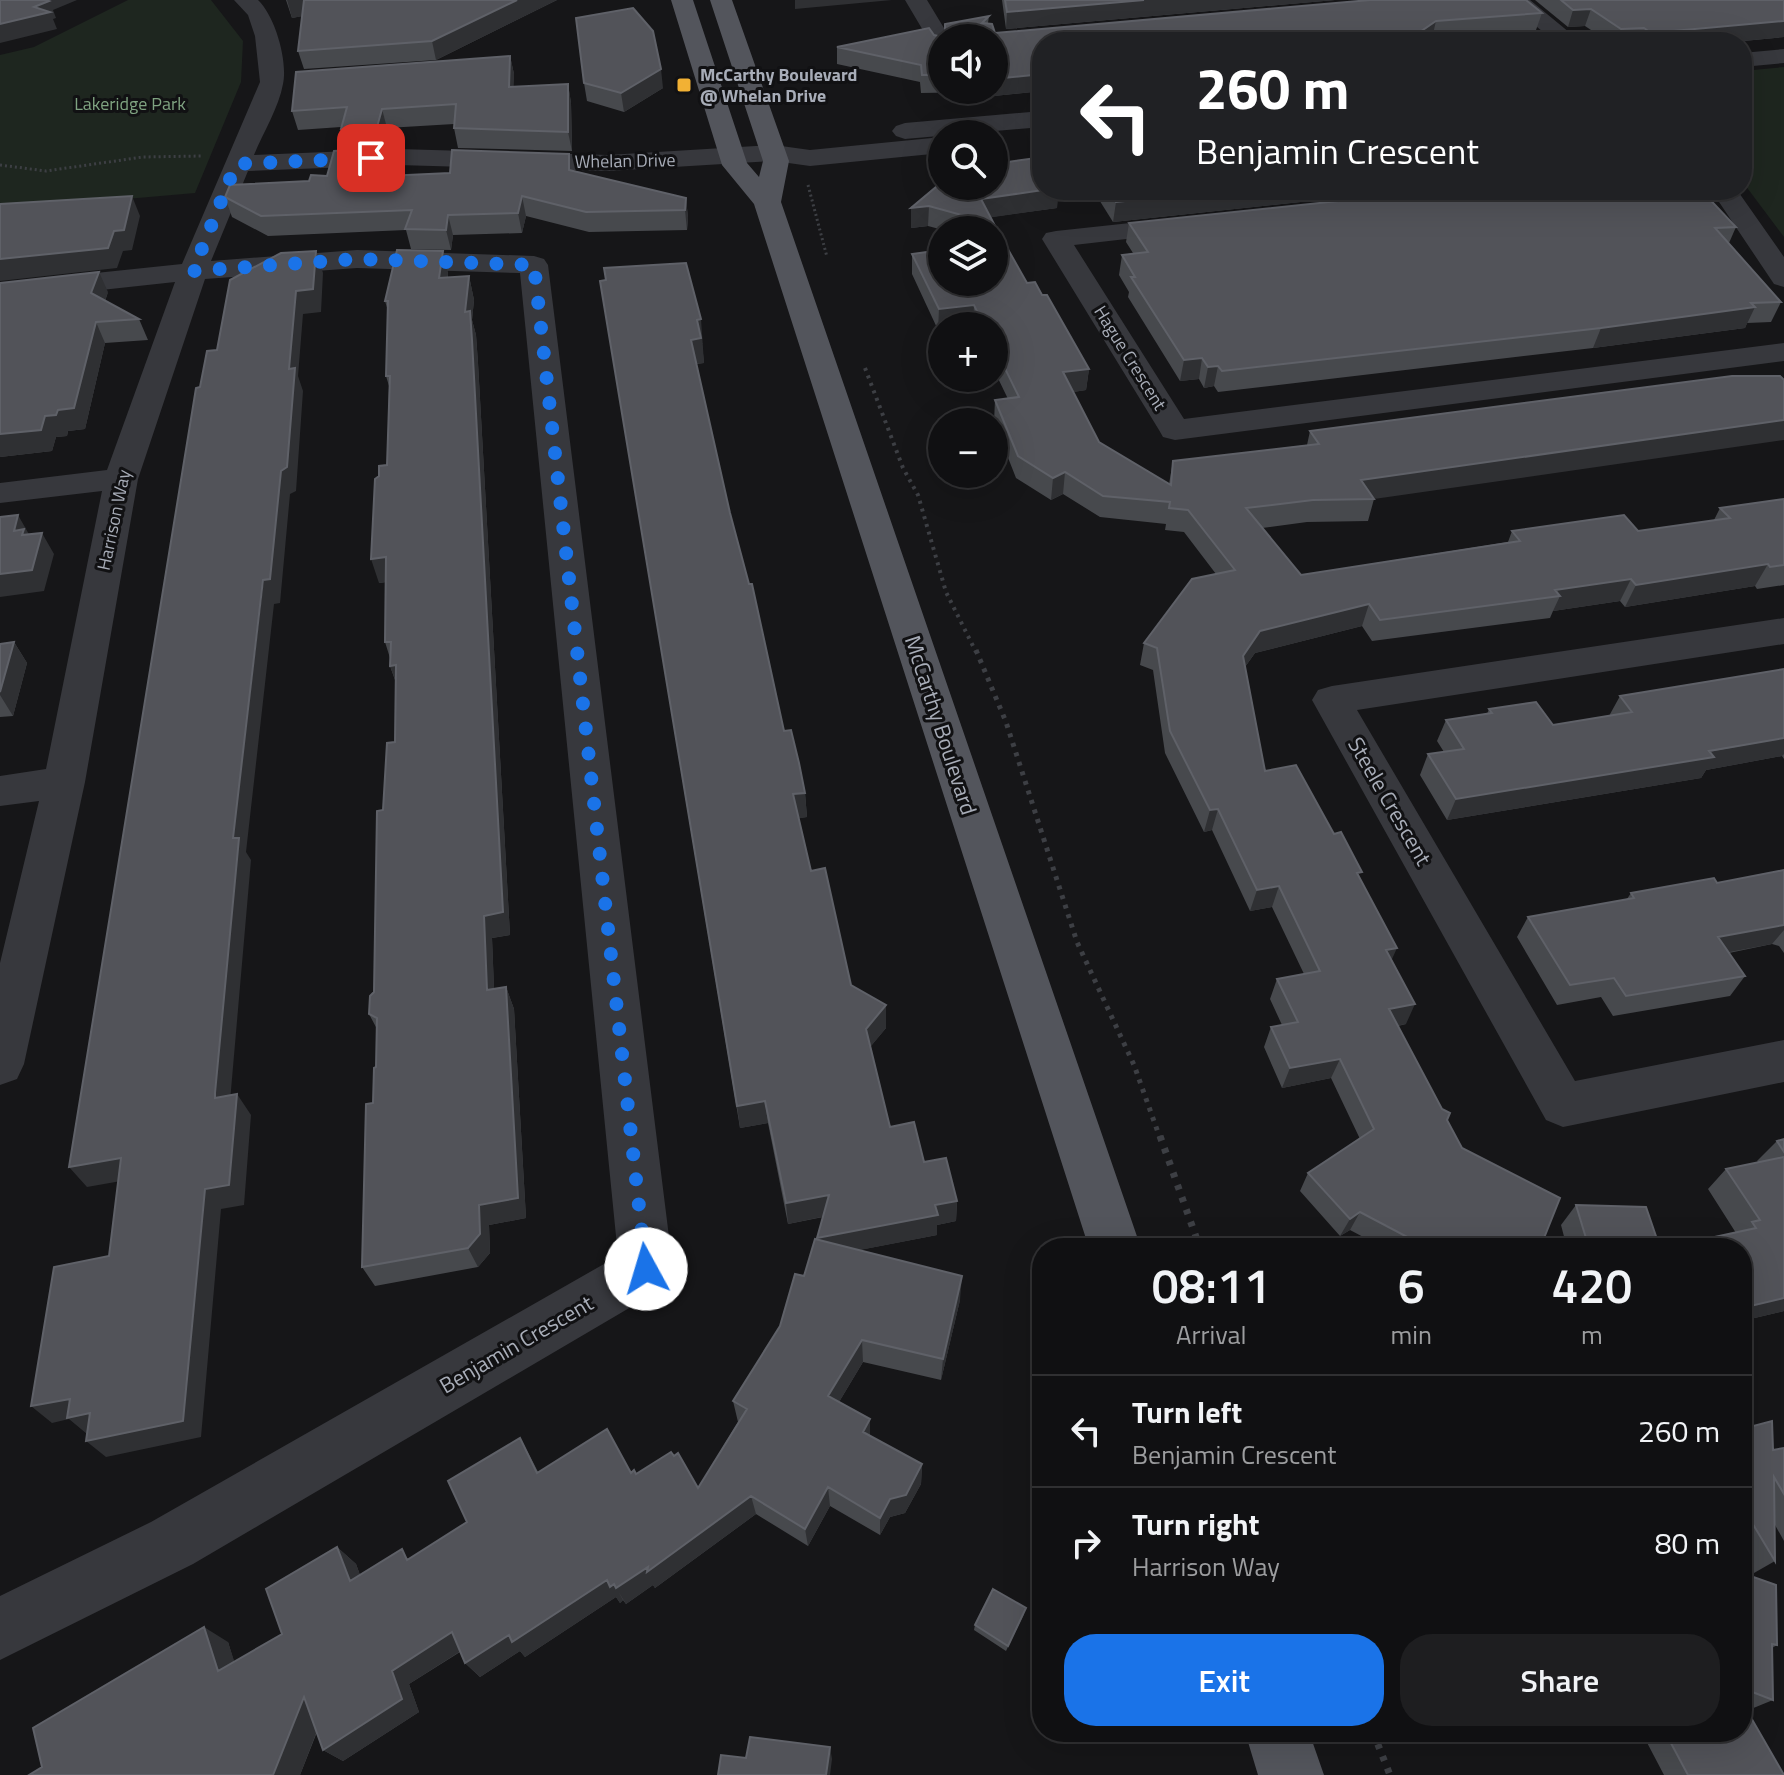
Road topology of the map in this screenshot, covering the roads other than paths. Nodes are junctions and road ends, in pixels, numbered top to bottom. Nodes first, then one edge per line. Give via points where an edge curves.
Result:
1 (245, 0) edge
2 (682, 0) edge
3 (721, 0) edge
4 (916, 0) edge
5 (1516, 0) edge
6 (930, 24) edge
7 (1556, 32) edge
8 (1784, 56) edge
9 (1752, 59) edge
10 (1032, 120) edge
11 (1032, 136) edge
12 (1008, 138) edge
13 (928, 146) edge
14 (732, 157) junction
15 (775, 157) junction
16 (238, 159) junction
17 (1731, 200) edge
18 (767, 202) junction
19 (1215, 222) edge
20 (193, 271) junction
21 (1784, 278) edge
22 (0, 292) edge
23 (1784, 352) edge
24 (121, 479) junction
25 (0, 493) edge
26 (1784, 631) edge
27 (64, 782) junction
28 (0, 791) edge
29 (1784, 1061) edge
30 (0, 1064) edge
31 (1112, 1238) edge
32 (0, 1629) edge
33 (1280, 1742) edge
34 (1291, 1775) edge

1 - 16 street, Harrison Way via 258,12 283,81
2 - 14 main road, McCarthy Boulevard
3 - 15 main road
4 - 6 street
5 - 7 street
8 - 9 street
10 - 15 street, Whelan Drive via 802,141
11 - 12 street
13 - 15 street, Whelan Drive
14 - 15 street, Whelan Drive
14 - 16 street, Whelan Drive via 608,163
14 - 18 main road, McCarthy Boulevard
15 - 18 main road
16 - 20 street, Harrison Way
17 - 21 street
18 - 31 main road, McCarthy Boulevard
19 - 23 street, Hague Crescent via 1056,239 1175,430
20 - 22 street
20 - 24 street, Harrison Way
20 - 32 street, Benjamin Crescent via 357,259 534,265 646,1269 172,1543
24 - 25 street
24 - 27 street, Harrison Way
26 - 29 street, Steele Crescent via 1332,700 1563,1105
27 - 28 street
27 - 30 street, Harrison Way
33 - 34 main road

